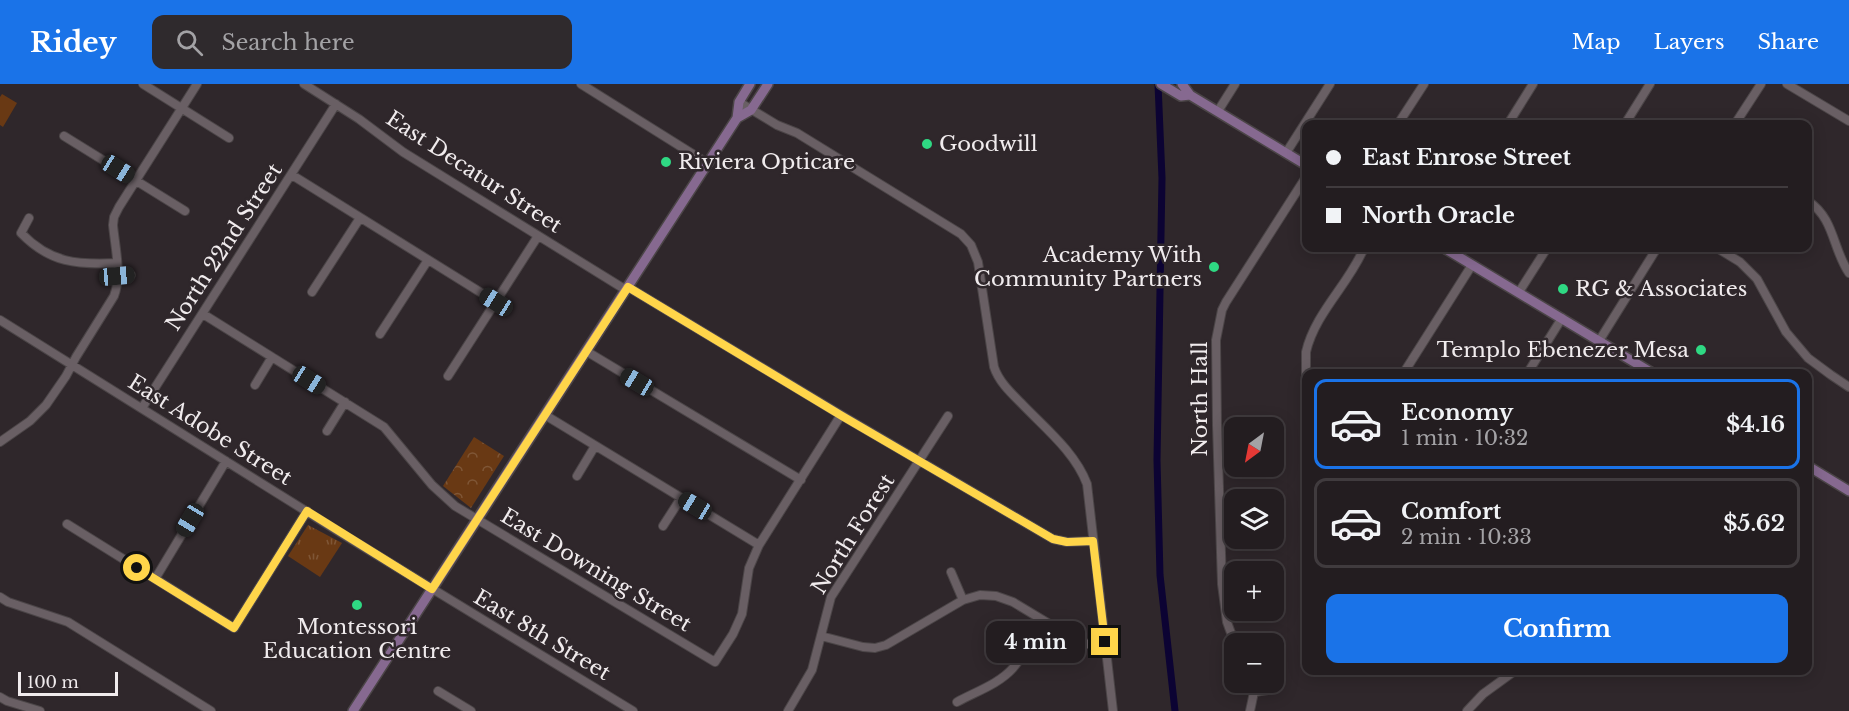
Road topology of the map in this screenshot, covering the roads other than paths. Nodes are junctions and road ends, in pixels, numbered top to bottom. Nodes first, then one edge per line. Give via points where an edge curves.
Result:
1 (144, 84) edge
2 (197, 84) edge
3 (304, 84) edge
4 (581, 84) edge
5 (750, 84) edge
6 (768, 84) edge
7 (1182, 84) edge
8 (1235, 84) edge
9 (1330, 84) edge
10 (1424, 84) edge
11 (1533, 84) edge
12 (1650, 84) edge
13 (1761, 84) edge
14 (1787, 84) edge
15 (1165, 86) edge
16 (1190, 95) junction
17 (739, 102) junction
18 (336, 104) junction
19 (182, 108) junction
20 (751, 110) junction
21 (1218, 111) junction
22 (737, 118) junction
23 (1307, 120) edge
24 (1401, 120) edge
25 (1510, 120) edge
26 (1628, 120) edge
27 (1738, 120) edge
28 (1849, 121) edge
29 (1302, 128) edge
30 (64, 136) dead end
31 (229, 138) dead end
32 (1286, 153) junction
33 (707, 163) junction
34 (1302, 163) edge
35 (292, 175) junction
36 (135, 180) junction
37 (1302, 183) edge
38 (1812, 205) edge
39 (184, 211) dead end
40 (29, 218) dead end
41 (360, 218) junction
42 (538, 236) junction
43 (1362, 252) edge
44 (1451, 252) edge
45 (1544, 252) edge
46 (1655, 252) edge
47 (1724, 252) edge
48 (428, 260) junction
49 (117, 263) junction
50 (1472, 265) junction
51 (1849, 273) edge
52 (130, 275) dead end
53 (117, 276) junction
54 (627, 288) junction
55 (312, 292) dead end
56 (1519, 292) junction
57 (496, 302) junction
58 (203, 314) junction
59 (1562, 318) junction
60 (0, 321) edge
61 (380, 334) dead end
62 (1599, 341) junction
63 (586, 351) junction
64 (272, 357) junction
65 (72, 365) junction
66 (1306, 369) edge
67 (1406, 369) edge
68 (1530, 369) edge
69 (1646, 369) edge
70 (448, 376) dead end
71 (255, 385) dead end
72 (1849, 387) edge
73 (345, 402) junction
74 (142, 408) junction
75 (545, 415) junction
76 (842, 416) junction
77 (948, 416) dead end
78 (327, 431) dead end
79 (0, 442) edge
80 (595, 446) junction
81 (920, 460) junction
82 (226, 461) junction
83 (1812, 468) edge
84 (577, 476) dead end
85 (801, 480) junction
86 (1849, 491) edge
87 (681, 498) junction
88 (307, 511) junction
89 (477, 520) junction
90 (67, 524) dead end
91 (663, 526) dead end
92 (1093, 541) junction
93 (759, 545) junction
94 (951, 572) dead end
95 (154, 579) junction
96 (432, 589) junction
97 (0, 597) edge
98 (963, 600) junction
99 (1043, 620) junction
100 (1231, 633) edge
101 (821, 636) junction
102 (1105, 642) junction
103 (1509, 675) edge
104 (438, 691) dead end
105 (1254, 693) edge
106 (0, 697) edge
107 (957, 702) dead end
108 (40, 711) edge
109 (211, 711) edge
110 (353, 711) edge
111 (471, 711) edge
112 (633, 711) edge
113 (788, 711) edge
114 (1113, 711) edge
115 (1250, 711) edge
116 (1467, 711) edge

1 - 19 street
2 - 19 street
3 - 18 street, East Decatur Street
4 - 33 street
5 - 17 main road
6 - 20 main road
7 - 16 main road
8 - 21 street
9 - 23 street
10 - 24 street
11 - 25 street
12 - 26 street
13 - 27 street
14 - 28 street
15 - 16 main road via 1181,96
16 - 21 main road
17 - 20 street
17 - 22 main road
18 - 35 street, North 22nd Street
18 - 42 street, East Decatur Street via 403,152
19 - 31 street
19 - 36 street
20 - 22 main road
20 - 92 street via 797,133 961,234 971,245 978,262 997,376 1081,468 1087,484
21 - 32 main road
22 - 33 main road
29 - 32 street
30 - 36 street
32 - 34 main road
33 - 54 main road
35 - 41 street
35 - 58 street, North 22nd Street
36 - 39 street
36 - 49 street via 114,217
37 - 100 street, North Hall via 1226,302 1218,326 1222,584
38 - 51 street via 1825,217
40 - 49 street via 21,232 59,259 89,265
41 - 48 street
41 - 55 street
42 - 54 street, East Decatur Street
42 - 57 street
43 - 66 street via 1315,326 1306,352
44 - 50 main road
45 - 56 street
46 - 62 street
47 - 72 street via 1757,279 1786,332 1808,358
48 - 57 street
48 - 61 street
49 - 53 street
50 - 56 main road
50 - 67 street
52 - 53 street
53 - 65 street via 114,296
54 - 63 main road
54 - 76 street, East Decatur Street
56 - 59 main road
57 - 70 street
58 - 64 street, East Downing Street
58 - 74 street, North 22nd Street
59 - 62 main road
59 - 68 street
60 - 65 street, East Adobe Street
62 - 69 main road
63 - 75 main road
63 - 85 street
64 - 71 street
64 - 73 street, East Downing Street
65 - 74 street, East Adobe Street
65 - 79 street via 46,405
73 - 78 street
73 - 89 street, East Downing Street via 384,427 449,502
74 - 82 street, East Adobe Street
75 - 80 street
75 - 89 main road
76 - 81 street, East Decatur Street
76 - 85 street
77 - 81 street, North Forest
80 - 84 street
80 - 87 street
81 - 92 street, East Decatur Street via 1053,539
81 - 101 street, North Forest via 831,597
82 - 88 street, East Adobe Street
82 - 95 street
83 - 86 main road
85 - 93 street
87 - 91 street
87 - 93 street
88 - 95 street via 234,628
88 - 96 street, East Adobe Street
89 - 93 street, East Downing Street via 715,662 742,614 749,568
89 - 96 main road
90 - 95 street
92 - 102 street
94 - 98 street
96 - 110 main road
96 - 112 street, East 8th Street
97 - 109 street via 68,622
98 - 99 street via 996,596
98 - 101 street via 875,648
99 - 102 street via 1087,644
99 - 107 street via 1012,669
101 - 113 street, North Forest via 812,670
102 - 114 street
103 - 116 street
104 - 111 street
105 - 115 street
106 - 108 street

